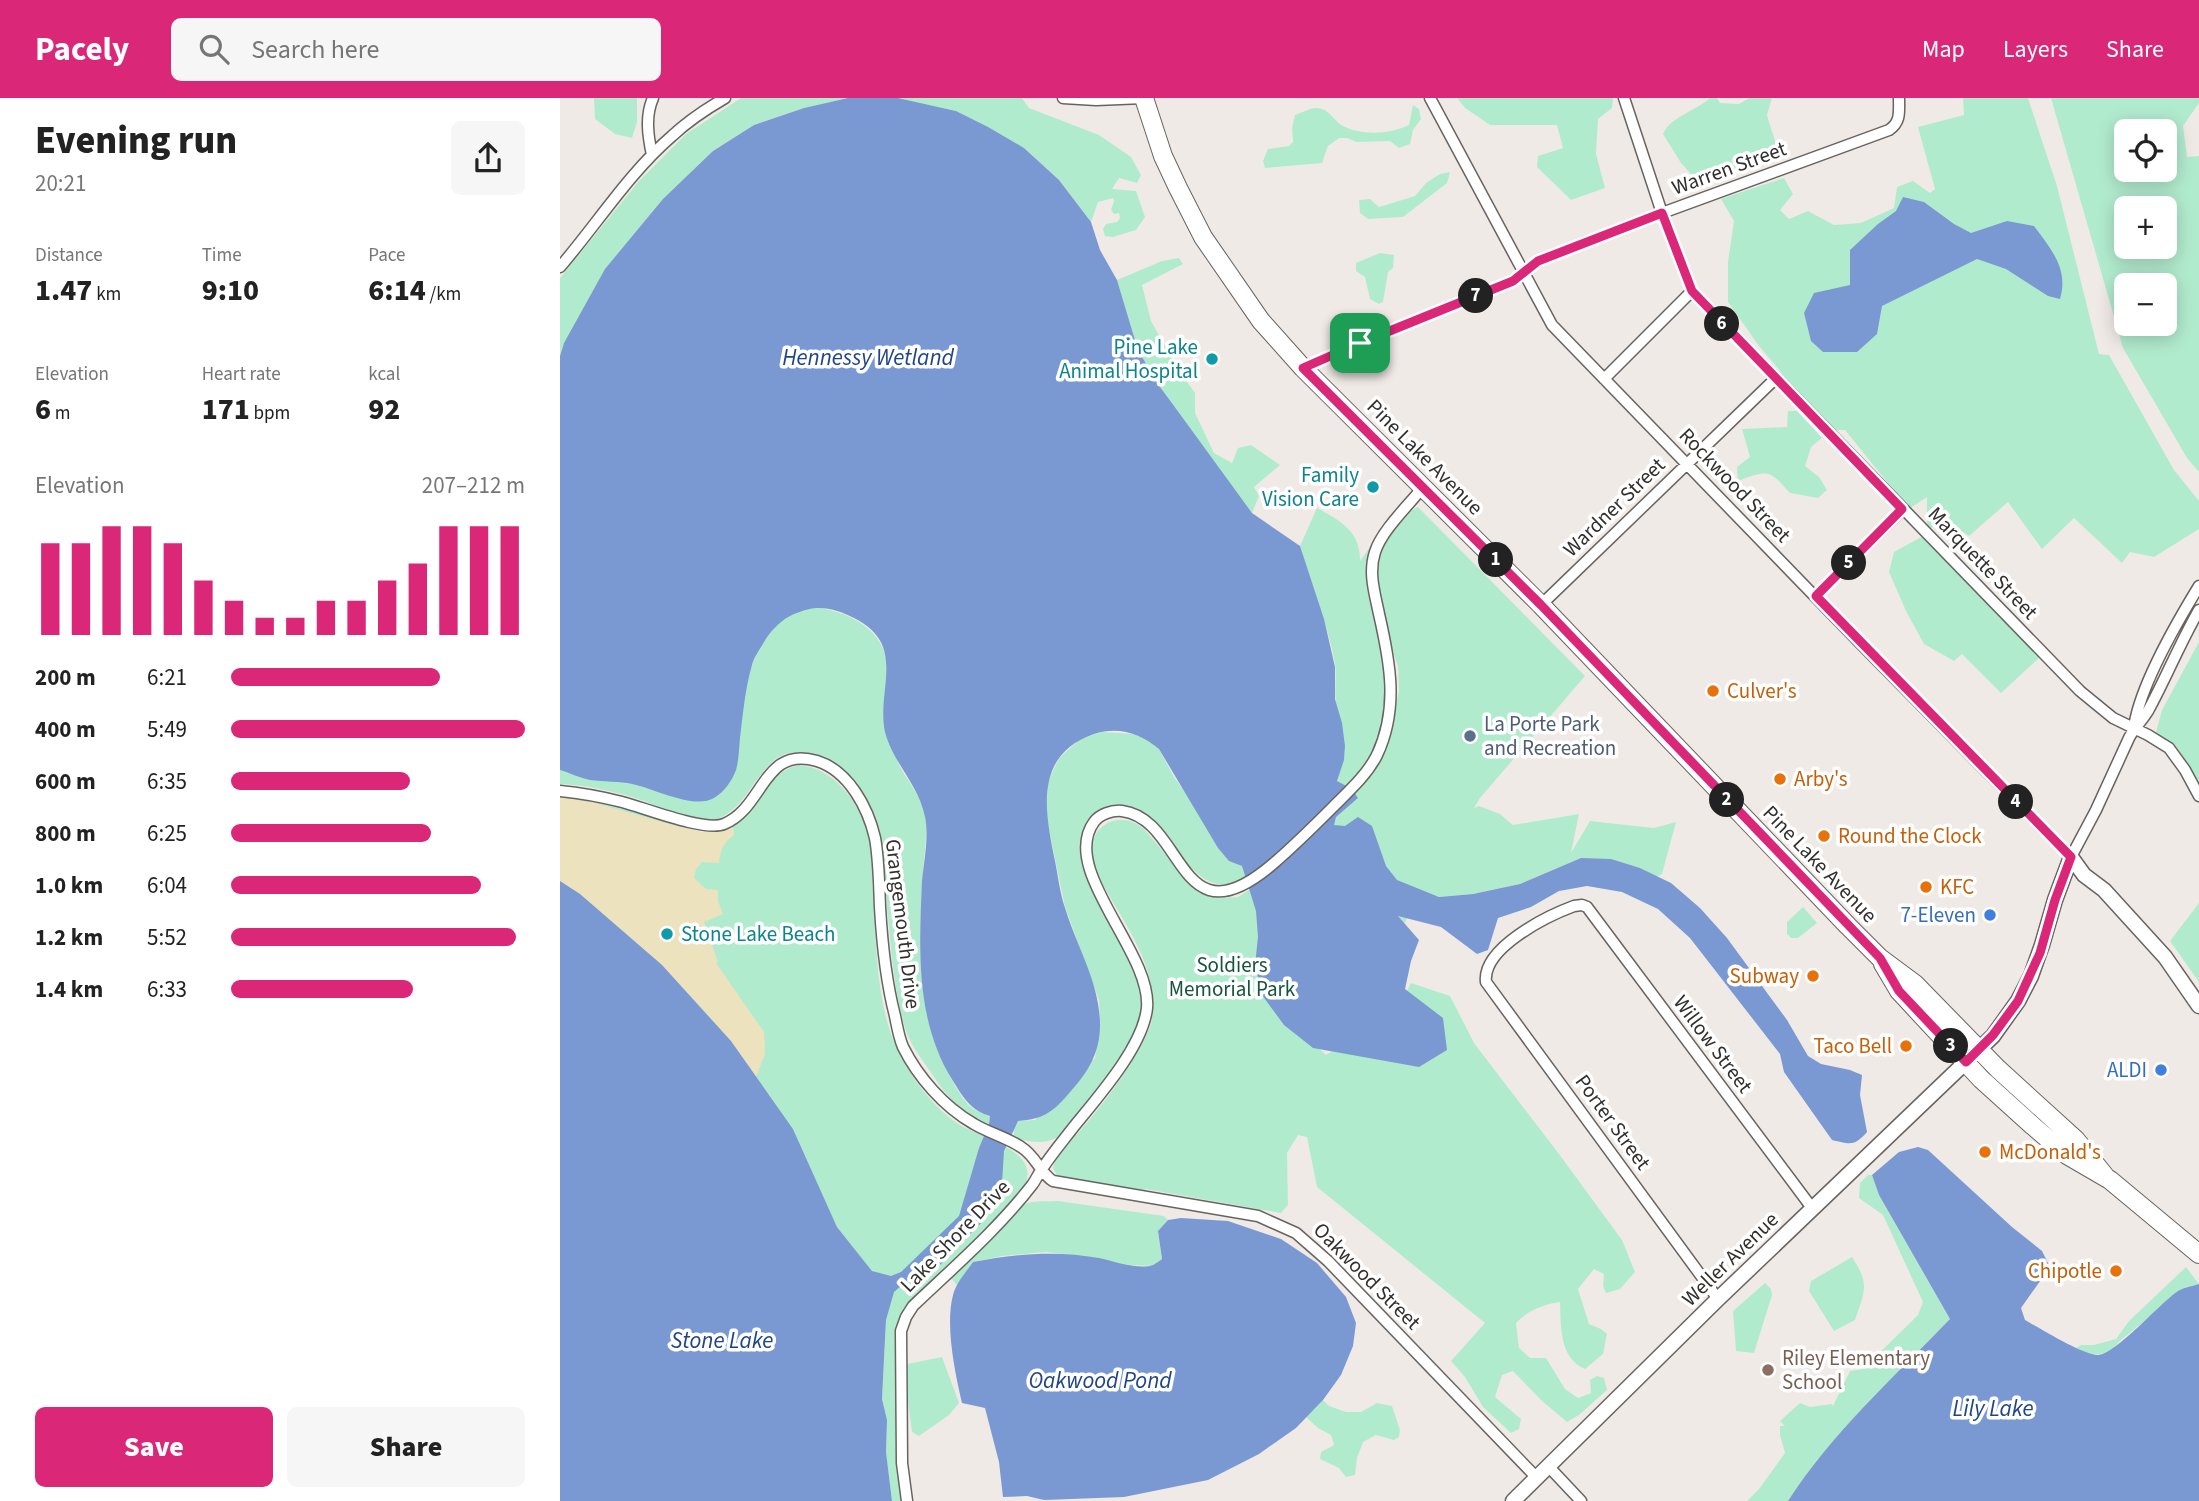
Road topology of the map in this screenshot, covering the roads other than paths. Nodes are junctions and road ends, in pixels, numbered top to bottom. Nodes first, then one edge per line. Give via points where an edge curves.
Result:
1 (653, 98) edge
2 (724, 98) edge
3 (1063, 98) edge
4 (1144, 98) edge
5 (1430, 98) edge
6 (1624, 98) edge
7 (1899, 98) edge
8 (652, 155) junction
9 (1662, 213) junction
10 (560, 267) edge
11 (1524, 271) junction
12 (1692, 291) junction
13 (1303, 368) junction
14 (1604, 379) junction
15 (1775, 379) junction
16 (1687, 463) junction
17 (1423, 487) junction
18 (1902, 509) junction
19 (2199, 586) edge
20 (1816, 596) junction
21 (1541, 605) junction
22 (2199, 610) edge
23 (2134, 728) junction
24 (560, 791) edge
25 (2199, 796) edge
26 (2071, 857) junction
27 (1582, 905) joint
28 (1880, 958) junction
29 (2199, 1006) edge
30 (1979, 1049) junction
31 (1966, 1062) junction
32 (1042, 1169) junction
33 (2105, 1176) junction
34 (1812, 1208) junction
35 (2199, 1254) edge
36 (1718, 1299) junction
37 (1549, 1467) junction
38 (1537, 1478) junction
39 (907, 1501) edge
40 (1513, 1501) edge
41 (1581, 1501) edge

1 - 8 street via 647,135
2 - 8 street
3 - 4 street
4 - 13 main road, Pine Lake Avenue via 1163,156 1203,237 1261,321
5 - 11 street, Rockwood Street
6 - 9 street, Marquette Street
7 - 9 street, Warren Street via 1899,120 1889,130
8 - 10 street
9 - 11 street, Warren Street via 1538,261
9 - 12 street, Marquette Street
11 - 13 street, Warren Street via 1513,281
11 - 14 street, Rockwood Street via 1552,325
12 - 14 street
12 - 15 street, Marquette Street
13 - 17 main road, Pine Lake Avenue
14 - 16 street, Rockwood Street
15 - 16 street, Wardner Street
15 - 18 street, Marquette Street
16 - 20 street, Rockwood Street
16 - 21 street, Wardner Street
17 - 21 main road, Pine Lake Avenue
17 - 32 street, Lake Shore Drive via 1375,550 1372,582 1391,675 1390,715 1375,760 1352,789 1248,884 1226,892 1197,883 1151,826 1138,817 1114,811 1094,823 1086,841 1087,864 1133,954 1147,992 1147,1007 1131,1051
18 - 20 street
18 - 23 street, Marquette Street via 2080,691 2113,718
19 - 23 street via 2136,709
20 - 26 street, Rockwood Street
21 - 28 main road, Pine Lake Avenue
22 - 23 street via 2147,713
23 - 25 street, Marquette Street via 2169,748
23 - 26 street
24 - 32 street, Grangemouth Drive via 621,802 703,826 723,825 750,805 774,768 788,760 818,761 840,775 862,800 875,838 882,935 902,1045 942,1100 986,1131 1010,1140 1033,1156
26 - 29 street via 2165,957
26 - 30 street, Weller Avenue via 2031,976 2018,1001
27 - 34 street, Willow Street
27 - 36 street, Porter Street via 1525,930 1494,957 1485,972 1486,982
28 - 30 main road, Pine Lake Avenue via 1915,984
28 - 31 main road, Pine Lake Avenue via 1899,991
30 - 31 street, Weller Avenue
30 - 33 main road, Pine Lake Avenue via 2076,1140
31 - 33 main road, Pine Lake Avenue via 2067,1155
31 - 34 street, Weller Avenue
32 - 38 street, Oakwood Street via 1053,1181 1258,1216 1296,1233
32 - 39 street, Lake Shore Drive via 991,1231 914,1306 903,1323 902,1463
33 - 35 main road, Pine Lake Avenue
34 - 36 street, Weller Avenue
36 - 37 street, Weller Avenue
37 - 38 street, Weller Avenue
37 - 41 street
38 - 40 street, Weller Avenue

